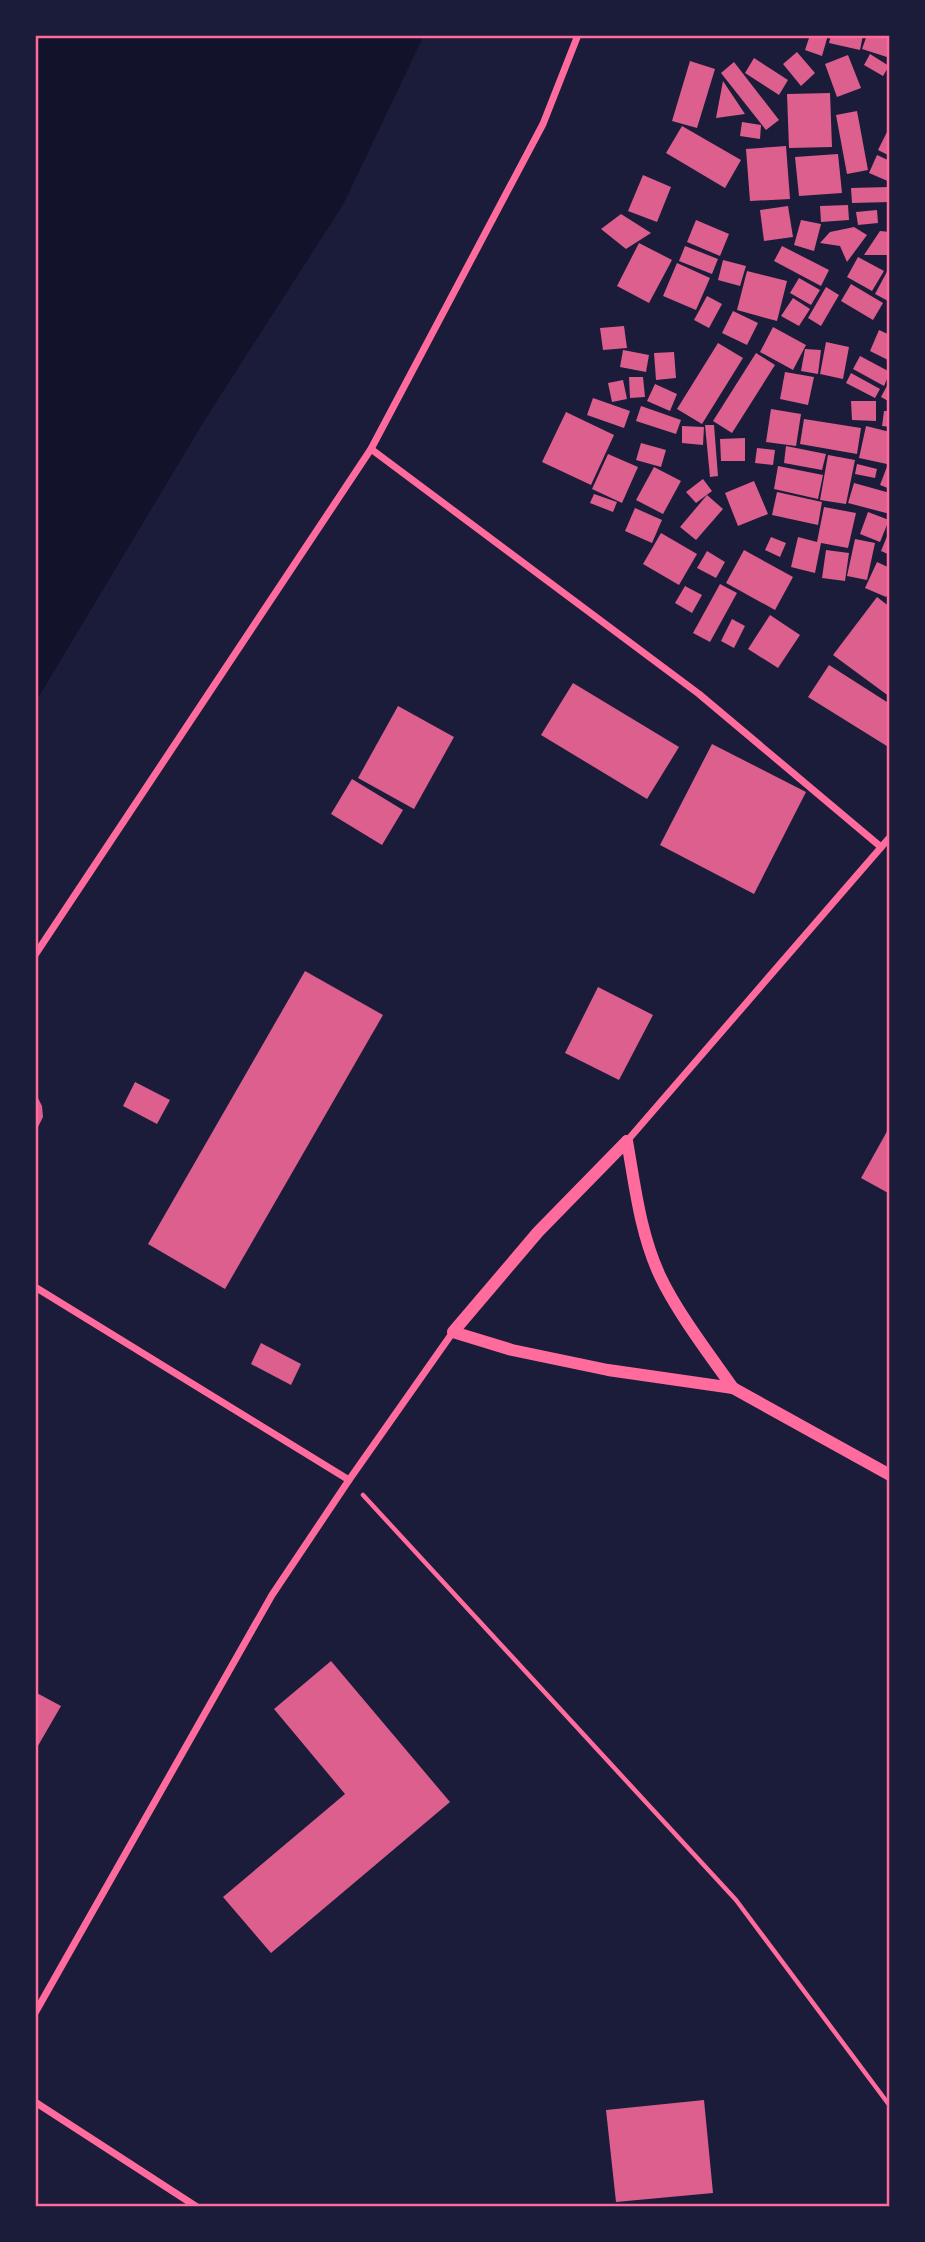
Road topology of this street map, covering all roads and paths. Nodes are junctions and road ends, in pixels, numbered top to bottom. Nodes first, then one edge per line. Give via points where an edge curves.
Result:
1 (578, 35) edge
2 (371, 449) junction
3 (890, 837) edge
4 (881, 847) junction
5 (35, 955) edge
6 (627, 1141) junction
7 (35, 1287) edge
8 (453, 1332) junction
9 (733, 1388) junction
10 (890, 1475) edge
11 (349, 1480) junction
12 (35, 2013) edge
13 (35, 2102) edge
14 (890, 2106) edge
15 (197, 2207) edge

1 - 2 street via 543,124
2 - 4 street via 699,694
2 - 5 street
3 - 4 street
4 - 6 street
6 - 8 street via 538,1232
6 - 9 street via 643,1229 660,1276
7 - 11 street
8 - 9 street via 608,1370
8 - 11 street
9 - 10 street
11 - 12 street via 272,1595
11 - 14 path via 736,1900
13 - 15 street

